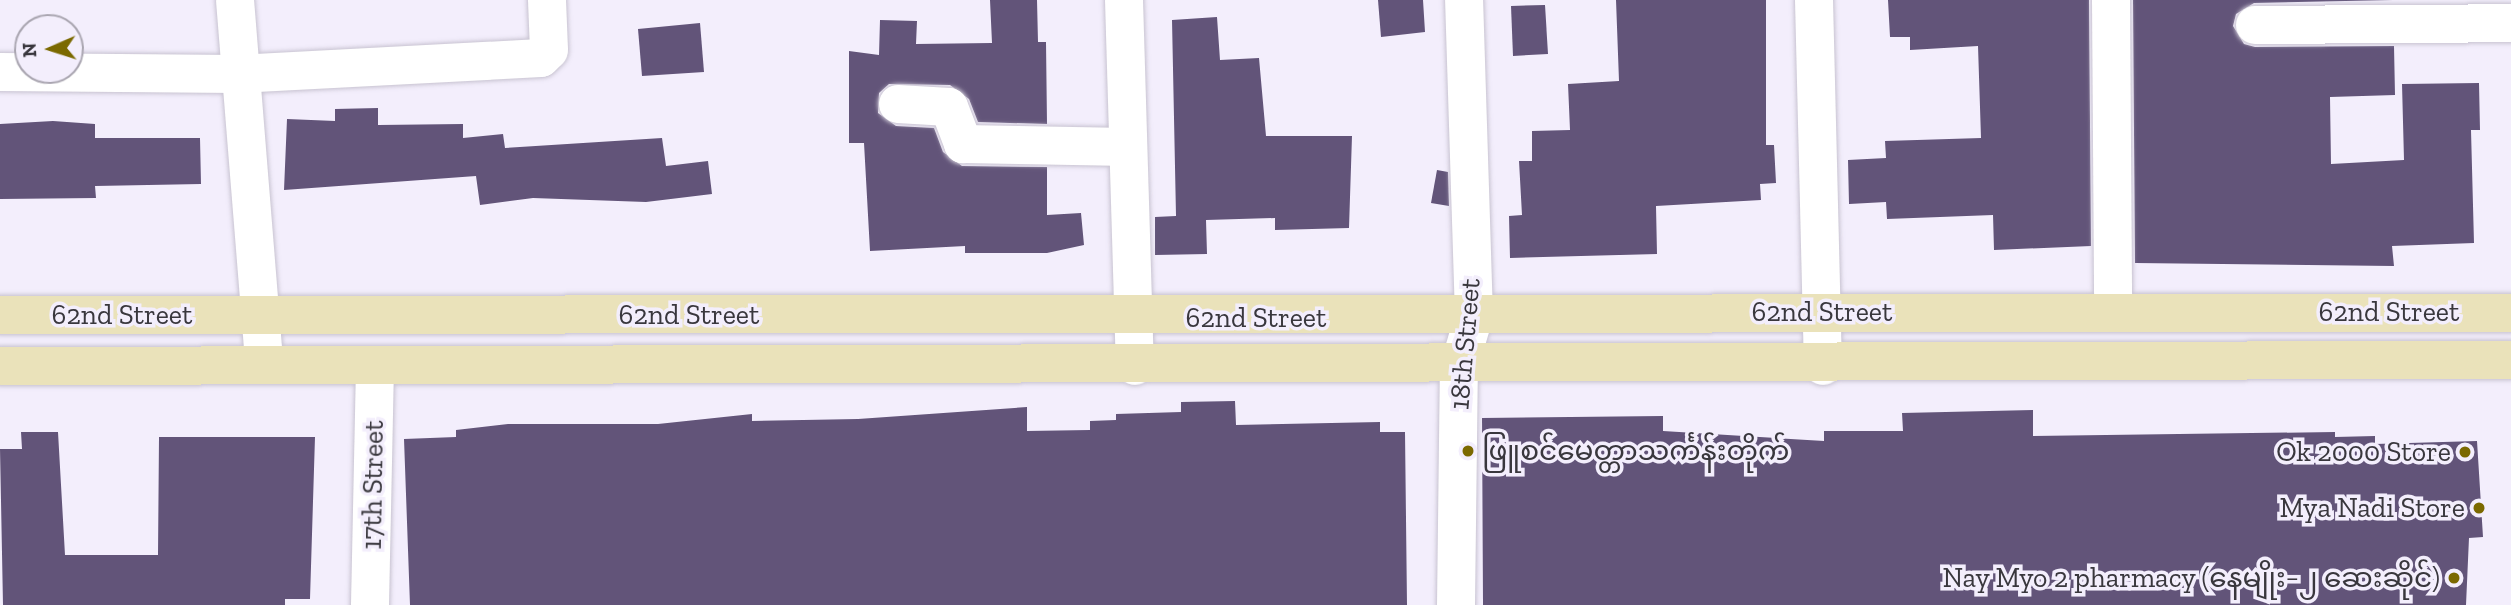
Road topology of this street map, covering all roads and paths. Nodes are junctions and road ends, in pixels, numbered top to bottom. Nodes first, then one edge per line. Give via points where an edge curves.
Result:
1 (235, 0) edge
2 (547, 0) edge
3 (1124, 0) edge
4 (1464, 0) edge
5 (1814, 0) edge
6 (2111, 0) edge
7 (2511, 23) edge
8 (2255, 25) dead end
9 (0, 72) edge
10 (237, 74) junction
11 (898, 104) dead end
12 (1128, 147) junction
13 (2113, 311) junction
14 (1821, 312) junction
15 (2511, 313) edge
16 (259, 314) junction
17 (0, 316) edge
18 (1474, 316) junction
19 (1131, 318) junction
20 (2511, 360) edge
21 (264, 364) junction
22 (375, 365) junction
23 (0, 366) edge
24 (1135, 366) junction
25 (1823, 366) junction
26 (1459, 367) junction
27 (370, 605) edge
28 (1456, 605) edge

1 - 10 street
2 - 10 street via 549,50 541,58
3 - 12 street
4 - 18 street, 18th Street
5 - 14 street
6 - 13 street
7 - 8 street
9 - 10 street
10 - 16 street
11 - 12 street via 949,107 963,144
12 - 19 street
13 - 14 main road, 62nd Street
13 - 15 main road, 62nd Street
14 - 18 main road, 62nd Street
14 - 25 street
16 - 17 main road, 62nd Street
16 - 19 main road, 62nd Street
16 - 21 street
18 - 19 main road, 62nd Street
18 - 26 street, 18th Street
19 - 24 street
20 - 25 main road, 62nd Street
21 - 22 main road, 62nd Street
21 - 23 main road, 62nd Street
22 - 24 main road, 62nd Street
22 - 27 street, 17th Street
24 - 26 main road, 62nd Street
25 - 26 main road, 62nd Street
26 - 28 street, 18th Street

